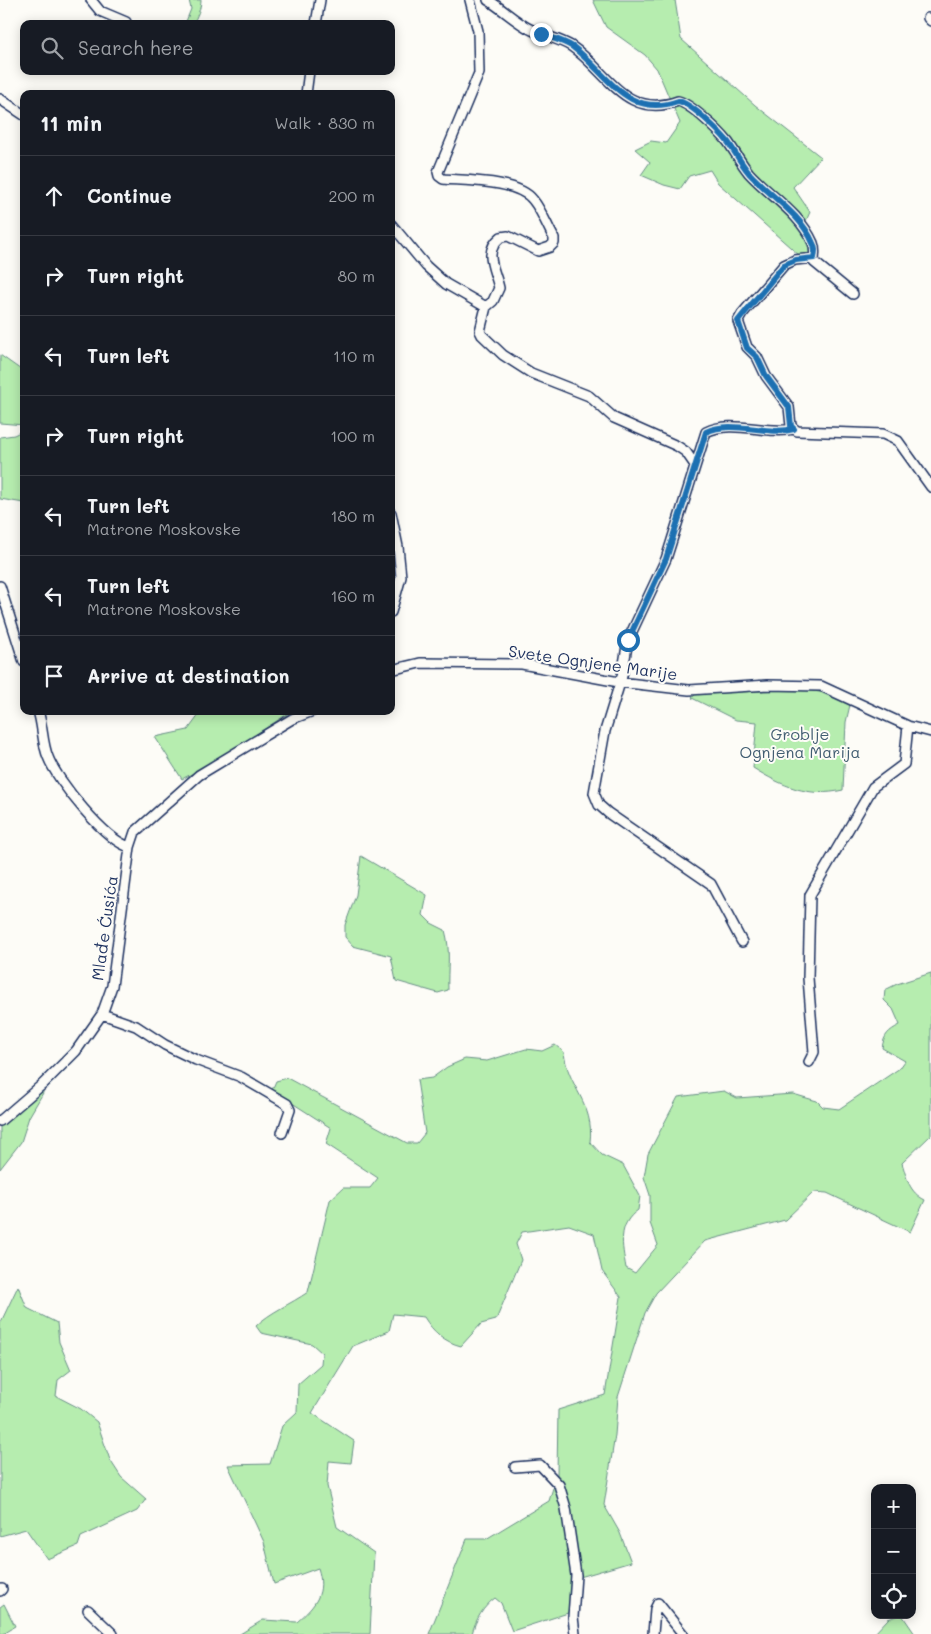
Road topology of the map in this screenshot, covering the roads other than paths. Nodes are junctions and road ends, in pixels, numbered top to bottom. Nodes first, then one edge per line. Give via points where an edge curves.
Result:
1 (91, 0) edge
2 (320, 0) edge
3 (470, 0) edge
4 (488, 0) edge
5 (121, 20) edge
6 (317, 20) edge
7 (308, 75) edge
8 (307, 90) edge
9 (0, 99) edge
10 (20, 114) edge
11 (395, 229) edge
12 (814, 258) junction
13 (853, 294) dead end
14 (486, 307) junction
15 (794, 429) junction
16 (695, 464) junction
17 (931, 487) edge
18 (395, 532) edge
19 (0, 586) edge
20 (395, 598) edge
21 (20, 649) edge
22 (395, 669) edge
23 (619, 682) junction
24 (39, 715) edge
25 (302, 715) edge
26 (908, 726) junction
27 (931, 732) edge
28 (130, 847) junction
29 (742, 942) dead end
30 (102, 1014) junction
31 (809, 1062) dead end
32 (0, 1121) edge
33 (282, 1133) dead end
34 (515, 1467) dead end
35 (88, 1610) dead end
36 (113, 1634) edge
37 (575, 1634) edge
38 (653, 1634) edge
39 (683, 1634) edge

1 - 5 street via 100,11
2 - 6 street
3 - 14 street via 478,31 479,73 452,133 439,176 520,189 534,200 554,238 550,247 538,251 508,236 498,239 490,258 499,288
4 - 12 street via 530,29 573,48 636,103 665,106 678,101 690,106 728,142 750,174 796,217 813,243
7 - 8 street
9 - 10 street
11 - 14 street via 446,284
12 - 13 street via 814,262
12 - 15 street via 784,265 738,321 747,348 757,357 766,376 789,407
14 - 16 street via 480,331 503,354 531,373 589,396 614,418 686,452
15 - 16 street via 713,428 702,439
15 - 17 street via 797,432 890,436 898,440
16 - 23 street via 666,559 628,640
18 - 20 street via 401,577
19 - 21 street
22 - 23 street, Svete Ognjene Marije via 420,664 522,664
23 - 26 street, Svete Ognjene Marije via 689,690 768,685 821,686
23 - 29 street via 605,731 595,799 608,813 711,884
24 - 28 street via 47,756 57,774 93,821 122,845
25 - 28 street via 199,775 136,832
26 - 27 street, Svete Ognjene Marije
26 - 31 street via 904,764 873,787 810,895 808,978 814,1052
28 - 30 street, Mlađe Ćusića via 112,986
30 - 32 street, Mlađe Ćusića via 76,1051
30 - 33 street via 136,1026 165,1045 241,1077 287,1104 290,1110
34 - 37 street via 540,1465 559,1485 566,1508 576,1575 572,1617
35 - 36 street
38 - 39 street via 658,1603

